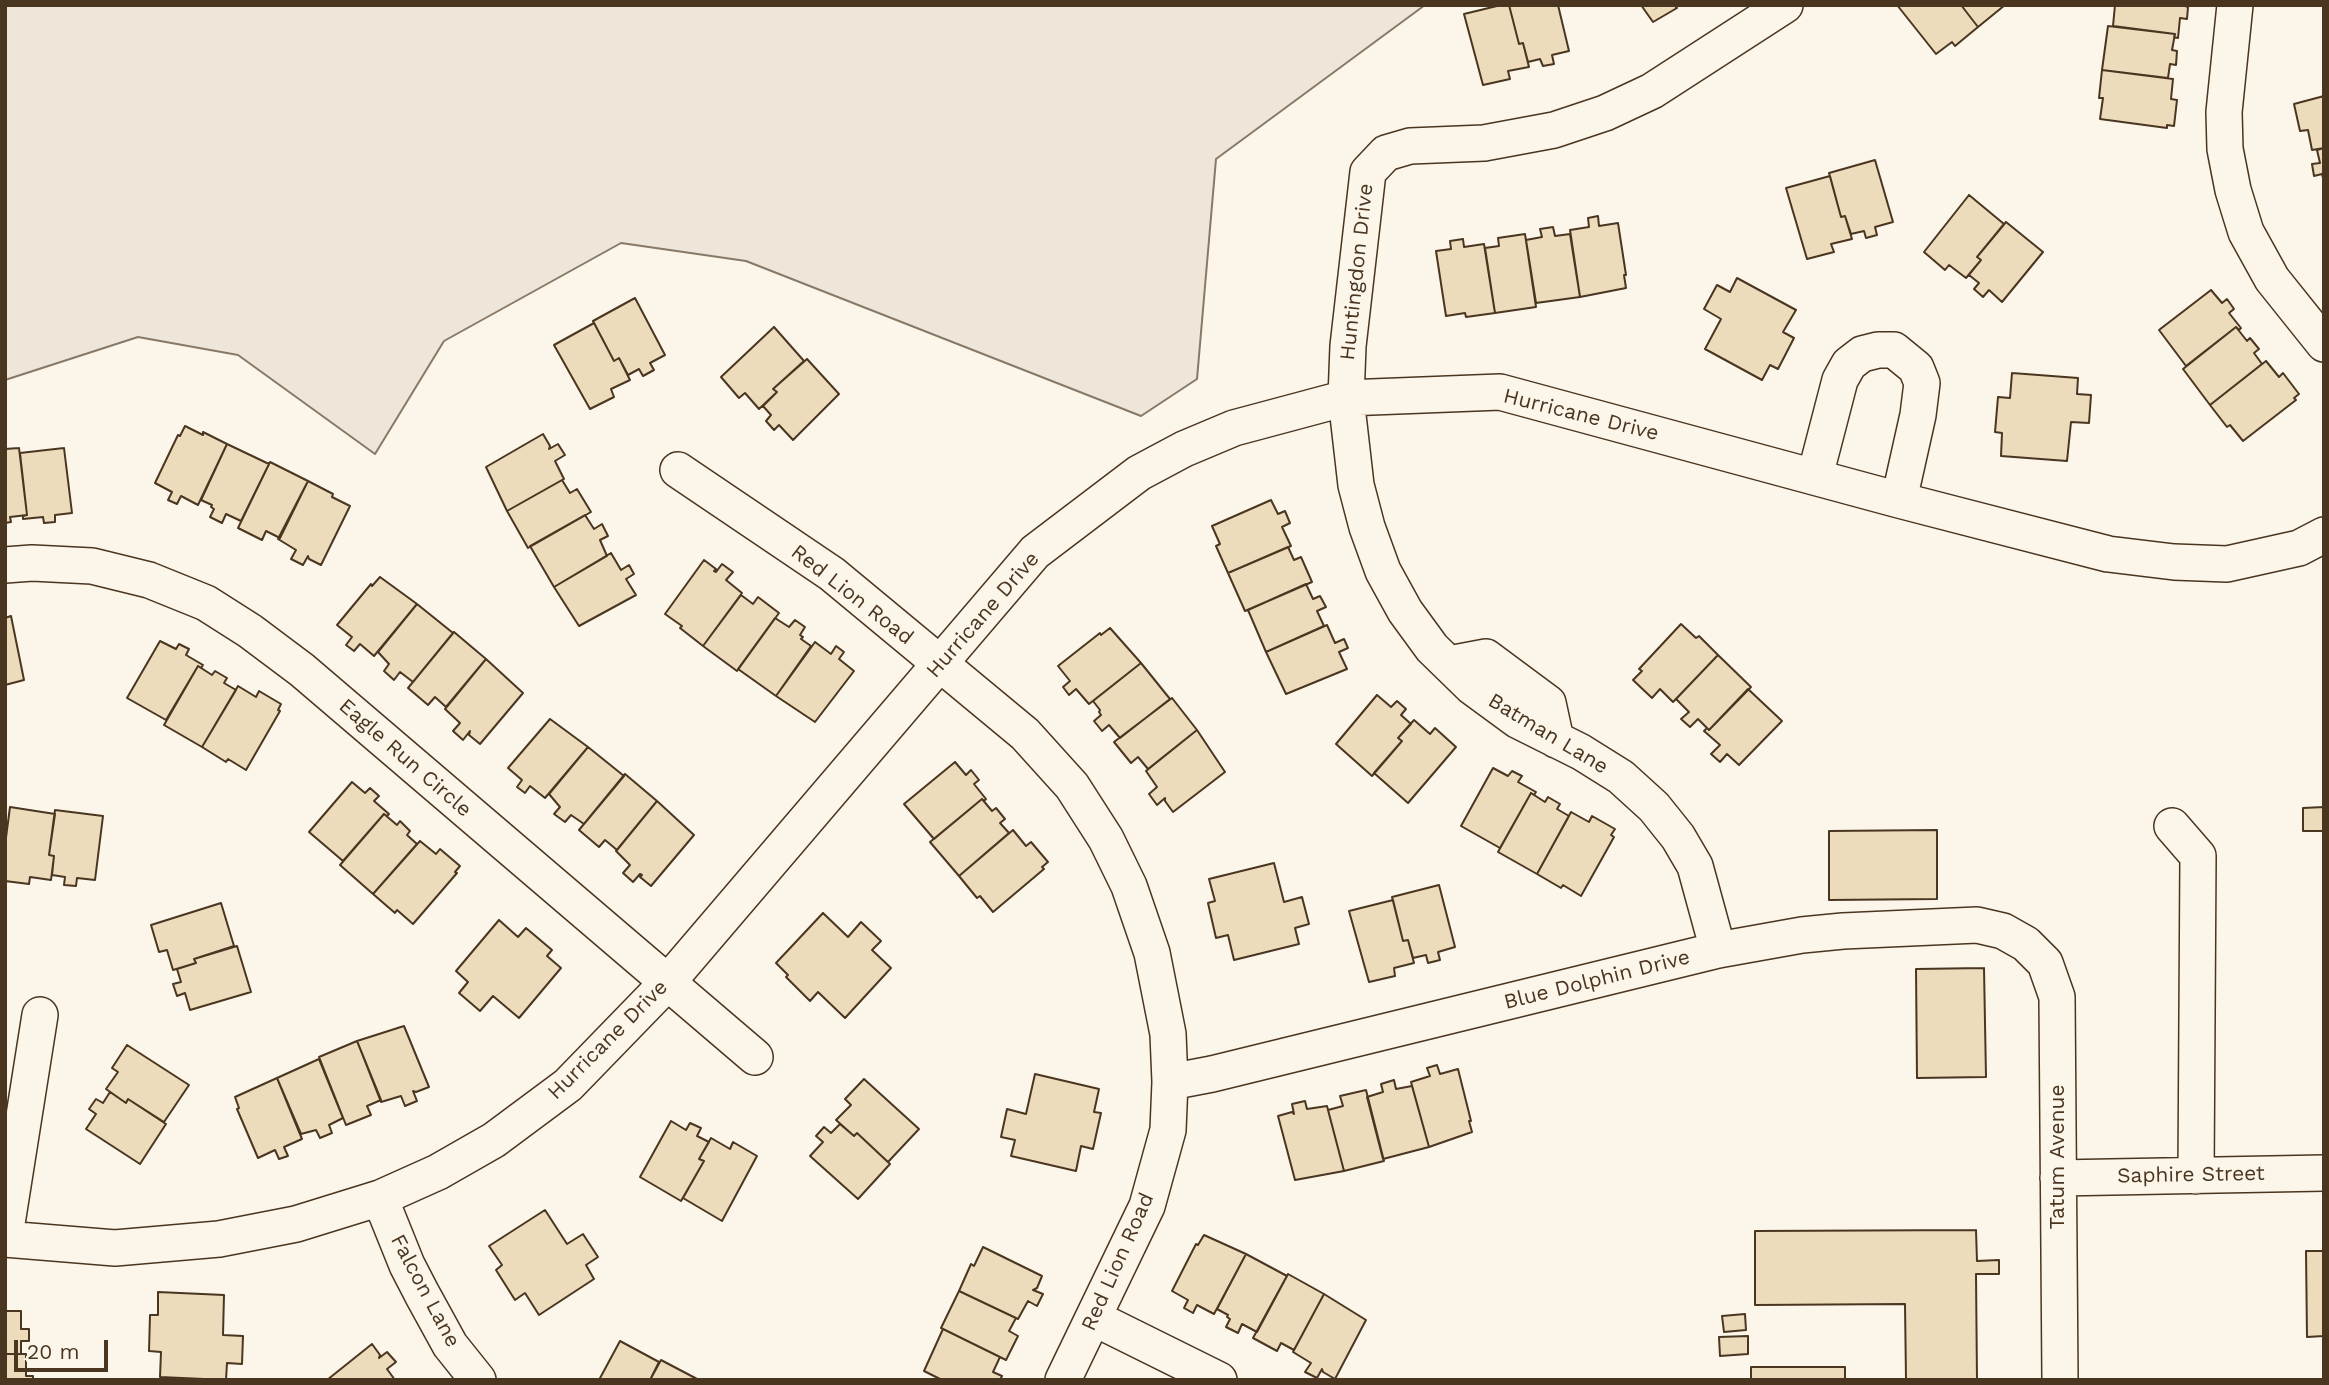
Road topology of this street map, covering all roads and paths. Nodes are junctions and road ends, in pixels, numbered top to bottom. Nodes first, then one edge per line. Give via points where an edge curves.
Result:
1 (1785, 5) edge
2 (2235, 5) edge
3 (2324, 344) edge
4 (1346, 398) junction
5 (678, 470) dead end
6 (1815, 476) junction
7 (1899, 500) junction
8 (2324, 535) edge
9 (5, 565) edge
10 (940, 664) junction
11 (2172, 826) dead end
12 (2026, 944) joint
13 (1718, 950) junction
14 (667, 983) junction
15 (40, 1015) dead end
16 (755, 1057) dead end
17 (1170, 1082) junction
18 (2324, 1173) edge
19 (2196, 1175) junction
20 (2058, 1178) junction
21 (380, 1198) junction
22 (5, 1238) edge
23 (1094, 1318) junction
24 (478, 1380) edge
25 (1063, 1380) edge
26 (1219, 1380) edge
27 (2060, 1380) edge

1 - 4 street, Huntingdon Drive via 1652,91 1605,113 1554,130 1484,143 1410,146 1386,152 1367,173
2 - 3 street via 2224,111 2225,149 2234,190 2246,232 2272,279
4 - 6 street, Hurricane Drive via 1500,392
4 - 10 street, Hurricane Drive via 1234,428 1139,473 1035,552
4 - 13 street, Batman Lane via 1356,485 1367,527 1383,571 1405,611 1432,648 1472,687 1517,720 1621,777 1654,807 1695,866
5 - 10 street, Red Lion Road via 832,574
6 - 7 street, Hurricane Drive
6 - 7 street via 1840,380 1849,364 1862,354 1894,351 1916,369 1922,383
7 - 8 street, Hurricane Drive via 2108,554 2174,562 2227,564 2299,548
9 - 14 street, Eagle Run Circle via 92,566 149,580 206,604 250,631 302,670
10 - 14 street, Hurricane Drive
10 - 17 street, Red Lion Road via 1025,734 1072,786 1106,839 1129,886 1152,953 1168,1034
11 - 19 street via 2198,856
12 - 13 street, Blue Dolphin Drive via 2003,931 1977,925 1802,935
12 - 20 street, Tatum Avenue via 2045,963 2057,997
13 - 17 street, Blue Dolphin Drive
14 - 16 street, Eagle Run Circle
14 - 21 street, Hurricane Drive via 568,1085 494,1140
15 - 22 street
17 - 23 street, Red Lion Road via 1168,1130 1147,1206
18 - 19 street, Saphire Street
19 - 20 street, Saphire Street
20 - 27 street, Tatum Avenue
21 - 22 street, Hurricane Drive via 296,1224 219,1239 115,1248
21 - 24 street, Falcon Lane via 422,1294 450,1345
23 - 25 street, Red Lion Road
23 - 26 street

